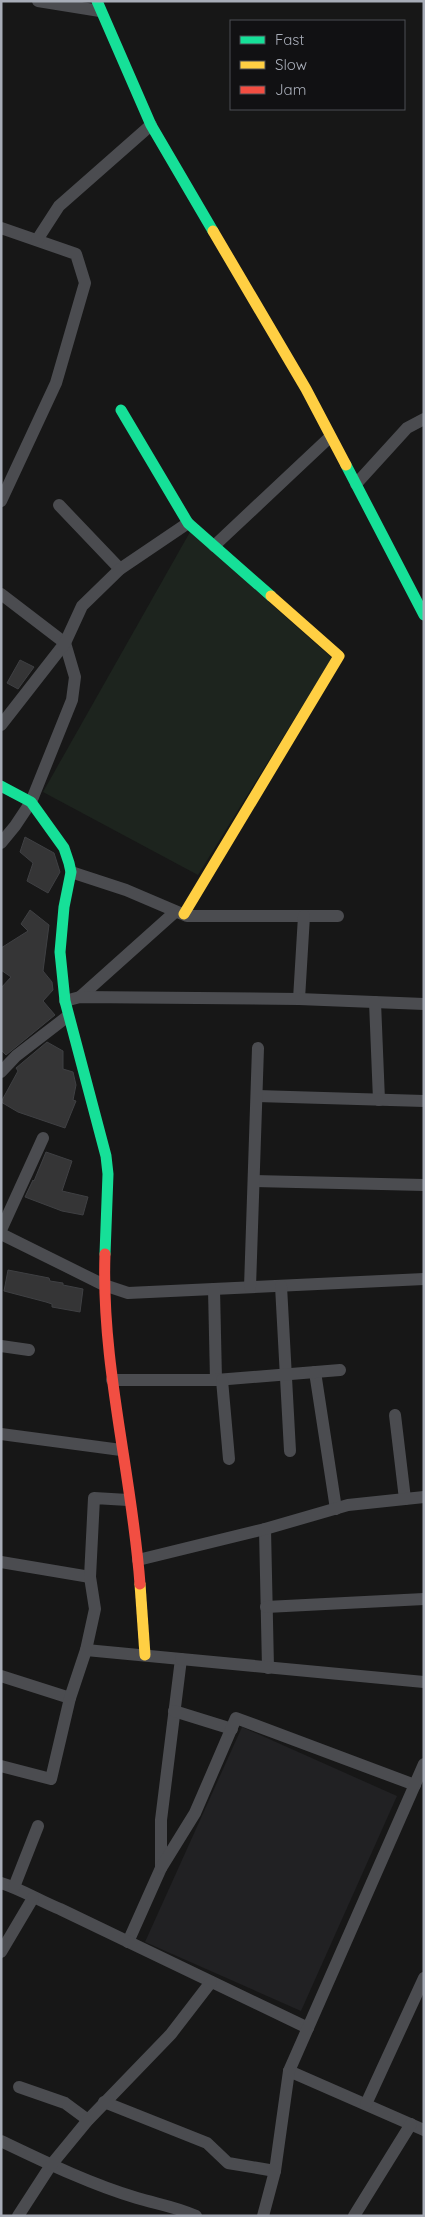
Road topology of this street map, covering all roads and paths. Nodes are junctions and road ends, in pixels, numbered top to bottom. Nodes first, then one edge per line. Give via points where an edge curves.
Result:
1 (38, 1) edge
2 (98, 6) edge
3 (151, 125) junction
4 (1, 228) edge
5 (37, 240) junction
6 (121, 410) dead end
7 (424, 418) edge
8 (330, 437) junction
9 (356, 484) junction
10 (1, 501) edge
11 (59, 505) dead end
12 (188, 523) junction
13 (214, 546) junction
14 (120, 569) junction
15 (1, 594) edge
16 (424, 615) edge
17 (65, 643) junction
18 (1, 725) edge
19 (1, 786) edge
20 (31, 802) junction
21 (1, 843) edge
22 (71, 872) junction
23 (179, 913) junction
24 (304, 916) junction
25 (338, 916) dead end
26 (80, 997) junction
27 (299, 999) junction
28 (65, 1000) junction
29 (375, 1002) junction
30 (424, 1004) edge
31 (68, 1016) junction
32 (258, 1048) dead end
33 (1, 1072) edge
34 (257, 1096) junction
35 (379, 1100) junction
36 (424, 1101) edge
37 (43, 1138) dead end
38 (254, 1182) junction
39 (424, 1185) edge
40 (1, 1230) edge
41 (1, 1234) edge
42 (424, 1279) edge
43 (104, 1285) junction
44 (281, 1286) junction
45 (250, 1287) junction
46 (214, 1289) junction
47 (1, 1346) edge
48 (29, 1350) dead end
49 (340, 1370) dead end
50 (315, 1372) junction
51 (286, 1375) junction
52 (112, 1380) junction
53 (219, 1380) junction
54 (395, 1415) dead end
55 (1, 1434) edge
56 (121, 1450) junction
57 (290, 1451) dead end
58 (229, 1459) dead end
59 (424, 1497) edge
60 (405, 1499) junction
61 (128, 1500) junction
62 (336, 1509) junction
63 (265, 1529) junction
64 (138, 1560) junction
65 (1, 1562) edge
66 (90, 1577) junction
67 (424, 1599) edge
68 (266, 1606) junction
69 (86, 1650) junction
70 (145, 1655) junction
71 (180, 1659) junction
72 (268, 1668) junction
73 (1, 1676) edge
74 (424, 1682) edge
75 (70, 1698) junction
76 (174, 1711) junction
77 (232, 1729) junction
78 (424, 1764) edge
79 (1, 1766) edge
80 (415, 1785) junction
81 (38, 1826) dead end
82 (161, 1868) junction
83 (1, 1883) edge
84 (14, 1887) junction
85 (32, 1898) junction
86 (128, 1942) junction
87 (1, 1952) edge
88 (424, 1978) edge
89 (211, 1982) junction
90 (308, 2028) junction
91 (289, 2071) junction
92 (19, 2087) dead end
93 (104, 2102) junction
94 (366, 2104) junction
95 (88, 2120) junction
96 (411, 2124) junction
97 (424, 2130) edge
98 (1, 2141) edge
99 (51, 2165) junction
100 (275, 2171) junction
101 (18, 2216) edge
102 (196, 2216) edge
103 (263, 2216) edge
104 (354, 2216) edge

1 - 2 street
2 - 3 street
3 - 5 street via 59,206
3 - 8 street via 306,389
4 - 5 street
5 - 10 street via 76,254 85,283 56,383
6 - 12 street
7 - 9 street via 407,428
8 - 9 street
8 - 13 street
9 - 16 street
11 - 14 street
12 - 13 street
12 - 14 street
13 - 23 street via 339,656
14 - 17 street via 82,606
15 - 17 street
17 - 18 street
17 - 20 street via 75,677 72,700
19 - 20 street
20 - 21 street
20 - 22 street via 64,848
22 - 23 street via 126,890
22 - 28 street via 60,952
23 - 24 street
23 - 26 street
24 - 25 street
24 - 27 street
26 - 27 street
26 - 28 street
27 - 29 street
28 - 31 street
29 - 30 street
29 - 35 street
31 - 33 street via 16,1056
31 - 43 street via 106,1156
32 - 34 street
34 - 35 street
34 - 38 street
35 - 36 street
37 - 40 street
38 - 39 street
38 - 45 street
41 - 43 street
42 - 44 street
43 - 46 street via 128,1293
43 - 52 street
44 - 45 street
44 - 51 street
45 - 46 street
46 - 53 street
47 - 48 street
49 - 50 street
50 - 51 street
50 - 62 street
51 - 53 street
51 - 57 street
52 - 53 street
52 - 56 street
53 - 58 street
54 - 60 street
55 - 56 street
56 - 61 street
59 - 60 street
60 - 62 street
61 - 64 street
61 - 66 street via 94,1498
62 - 63 street
63 - 64 street
63 - 68 street
64 - 70 street
65 - 66 street
66 - 69 street via 95,1609
67 - 68 street
68 - 72 street
69 - 70 street
69 - 75 street
70 - 71 street
71 - 72 street
71 - 76 street
72 - 74 street
73 - 75 street
75 - 79 street via 51,1779
76 - 77 street
76 - 82 street via 161,1820
77 - 80 street via 236,1718
77 - 82 street via 195,1813
78 - 80 street
80 - 90 street
81 - 84 street
82 - 86 street
83 - 84 street
84 - 85 street
85 - 86 street
85 - 87 street
86 - 89 street
88 - 94 street
89 - 90 street
89 - 93 street via 172,2034
90 - 91 street
91 - 94 street
91 - 100 street
92 - 95 street via 66,2102
93 - 95 street
93 - 100 street via 207,2143 228,2163
94 - 96 street
95 - 99 street
96 - 97 street
96 - 104 street
98 - 99 street
99 - 101 street
99 - 102 street via 136,2198
100 - 103 street

